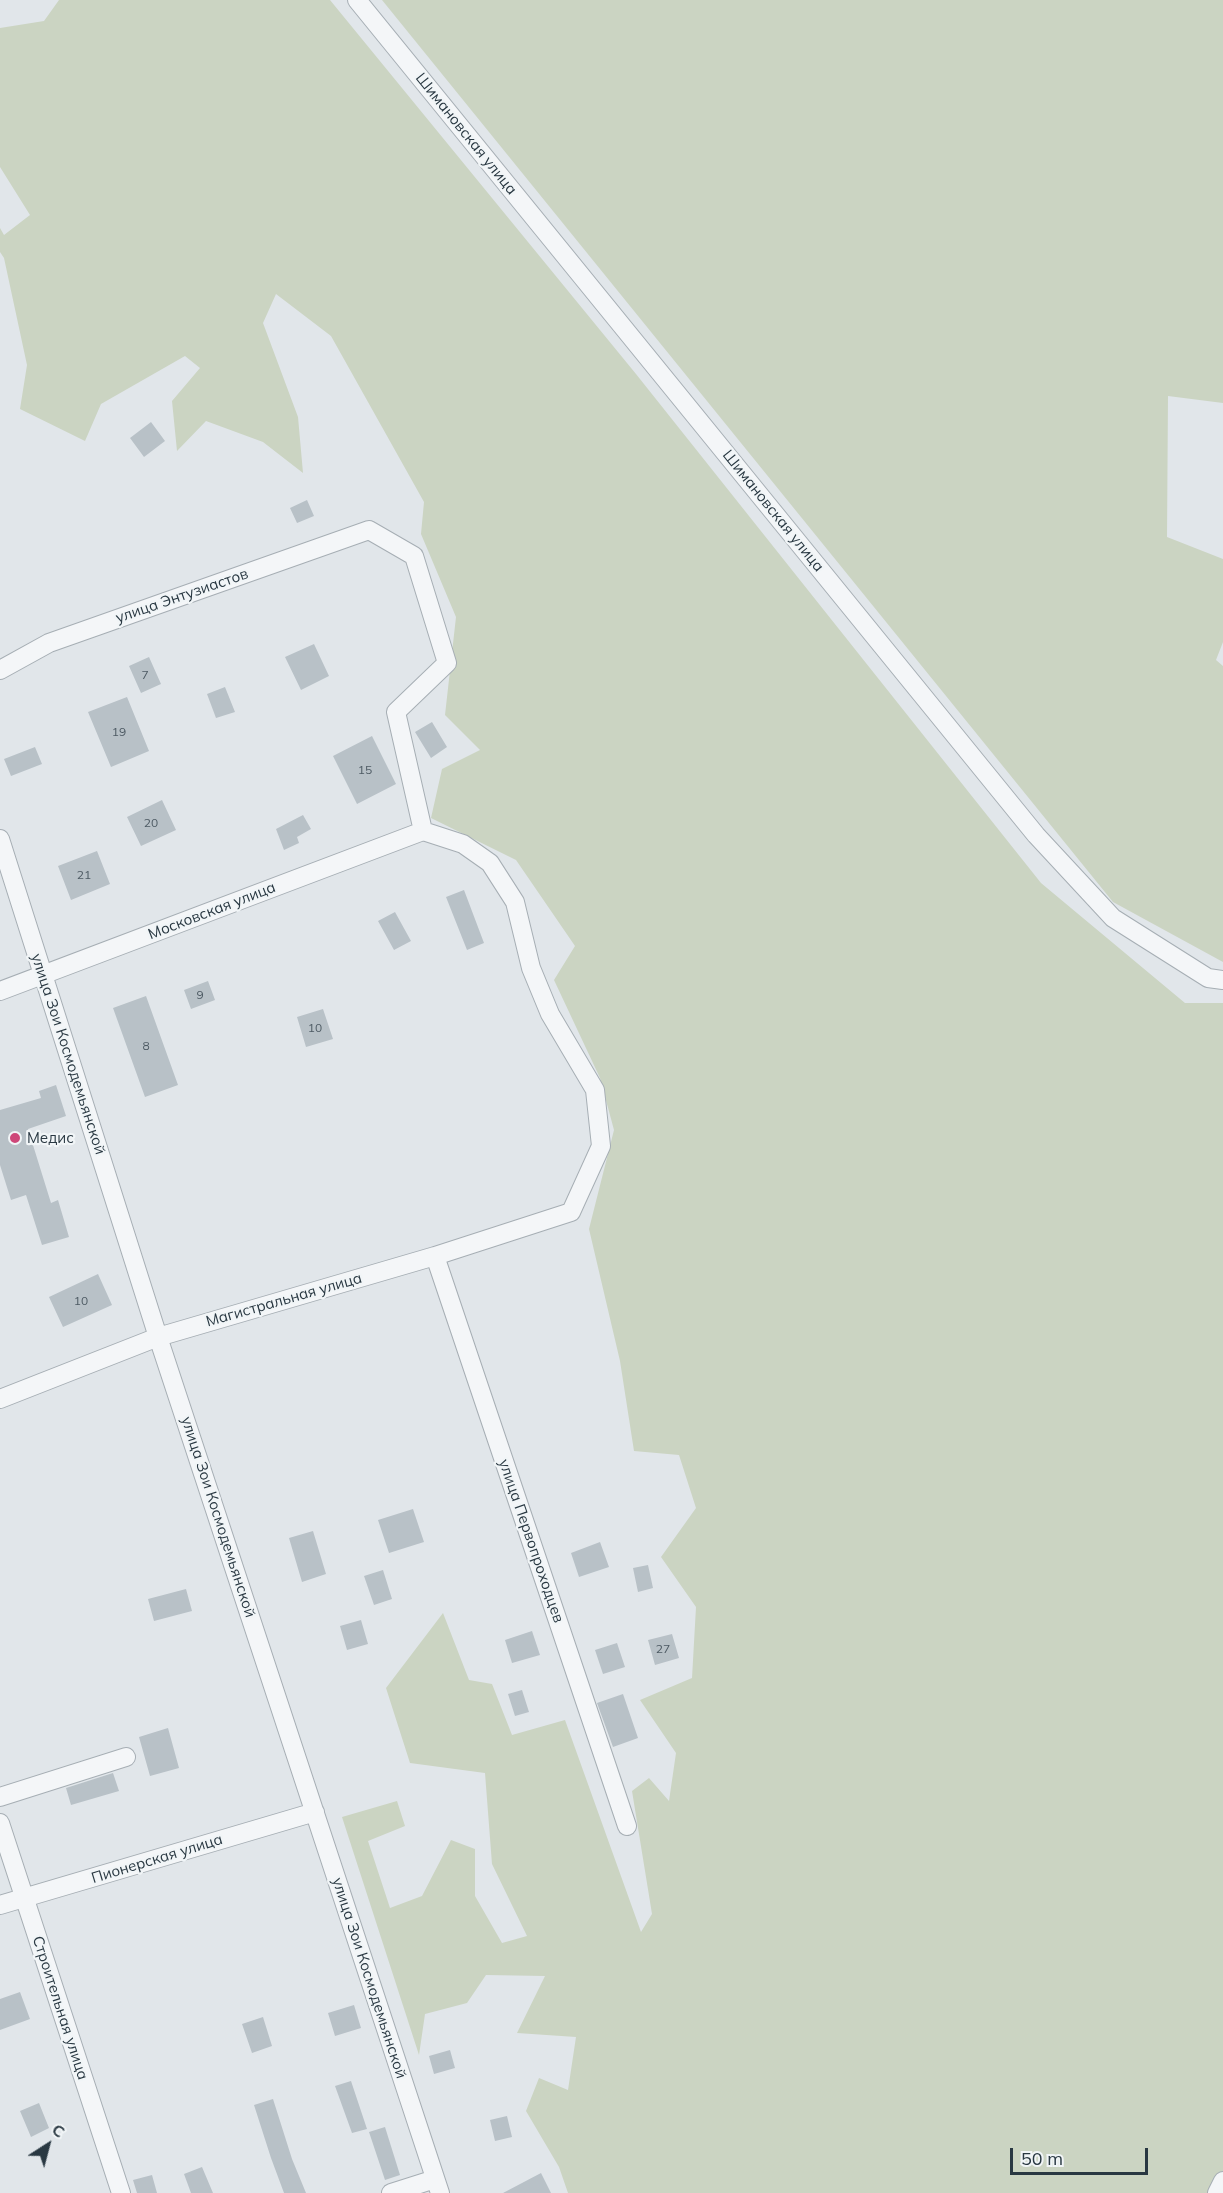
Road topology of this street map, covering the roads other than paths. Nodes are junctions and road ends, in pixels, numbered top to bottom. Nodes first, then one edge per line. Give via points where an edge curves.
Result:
1 (357, 0) edge
2 (0, 670) edge
3 (423, 831) junction
4 (0, 839) edge
5 (43, 976) junction
6 (1223, 980) edge
7 (0, 991) edge
8 (435, 1256) junction
9 (158, 1337) junction
10 (0, 1399) edge
11 (126, 1757) dead end
12 (0, 1797) edge
13 (315, 1812) junction
14 (0, 1823) edge
15 (627, 1826) dead end
16 (23, 1898) junction
17 (0, 1905) edge
18 (1223, 2181) edge
19 (437, 2186) edge
20 (121, 2193) edge
21 (391, 2193) edge
22 (1217, 2193) edge

1 - 6 street, Шимановская улица via 1036,835 1113,918 1208,978
2 - 3 street, улица Энтузиастов via 49,643 369,530 414,556 447,663 396,712
3 - 5 street, Московская улица
3 - 8 street, Магистральная улица via 463,844 490,863 515,902 531,968 550,1014 595,1090 601,1146 571,1212
4 - 5 street, улица Зои Космодемьянской
5 - 7 street, Московская улица
5 - 9 street, улица Зои Космодемьянской
8 - 9 street, Магистральная улица
8 - 15 street, улица Первопроходцев
9 - 10 street, Магистральная улица
9 - 13 street, улица Зои Космодемьянской
11 - 12 street
13 - 16 street, Пионерская улица
13 - 19 street, улица Зои Космодемьянской
14 - 16 street, Строительная улица
16 - 17 street, Пионерская улица
16 - 20 street, Строительная улица
18 - 22 street
19 - 21 street

